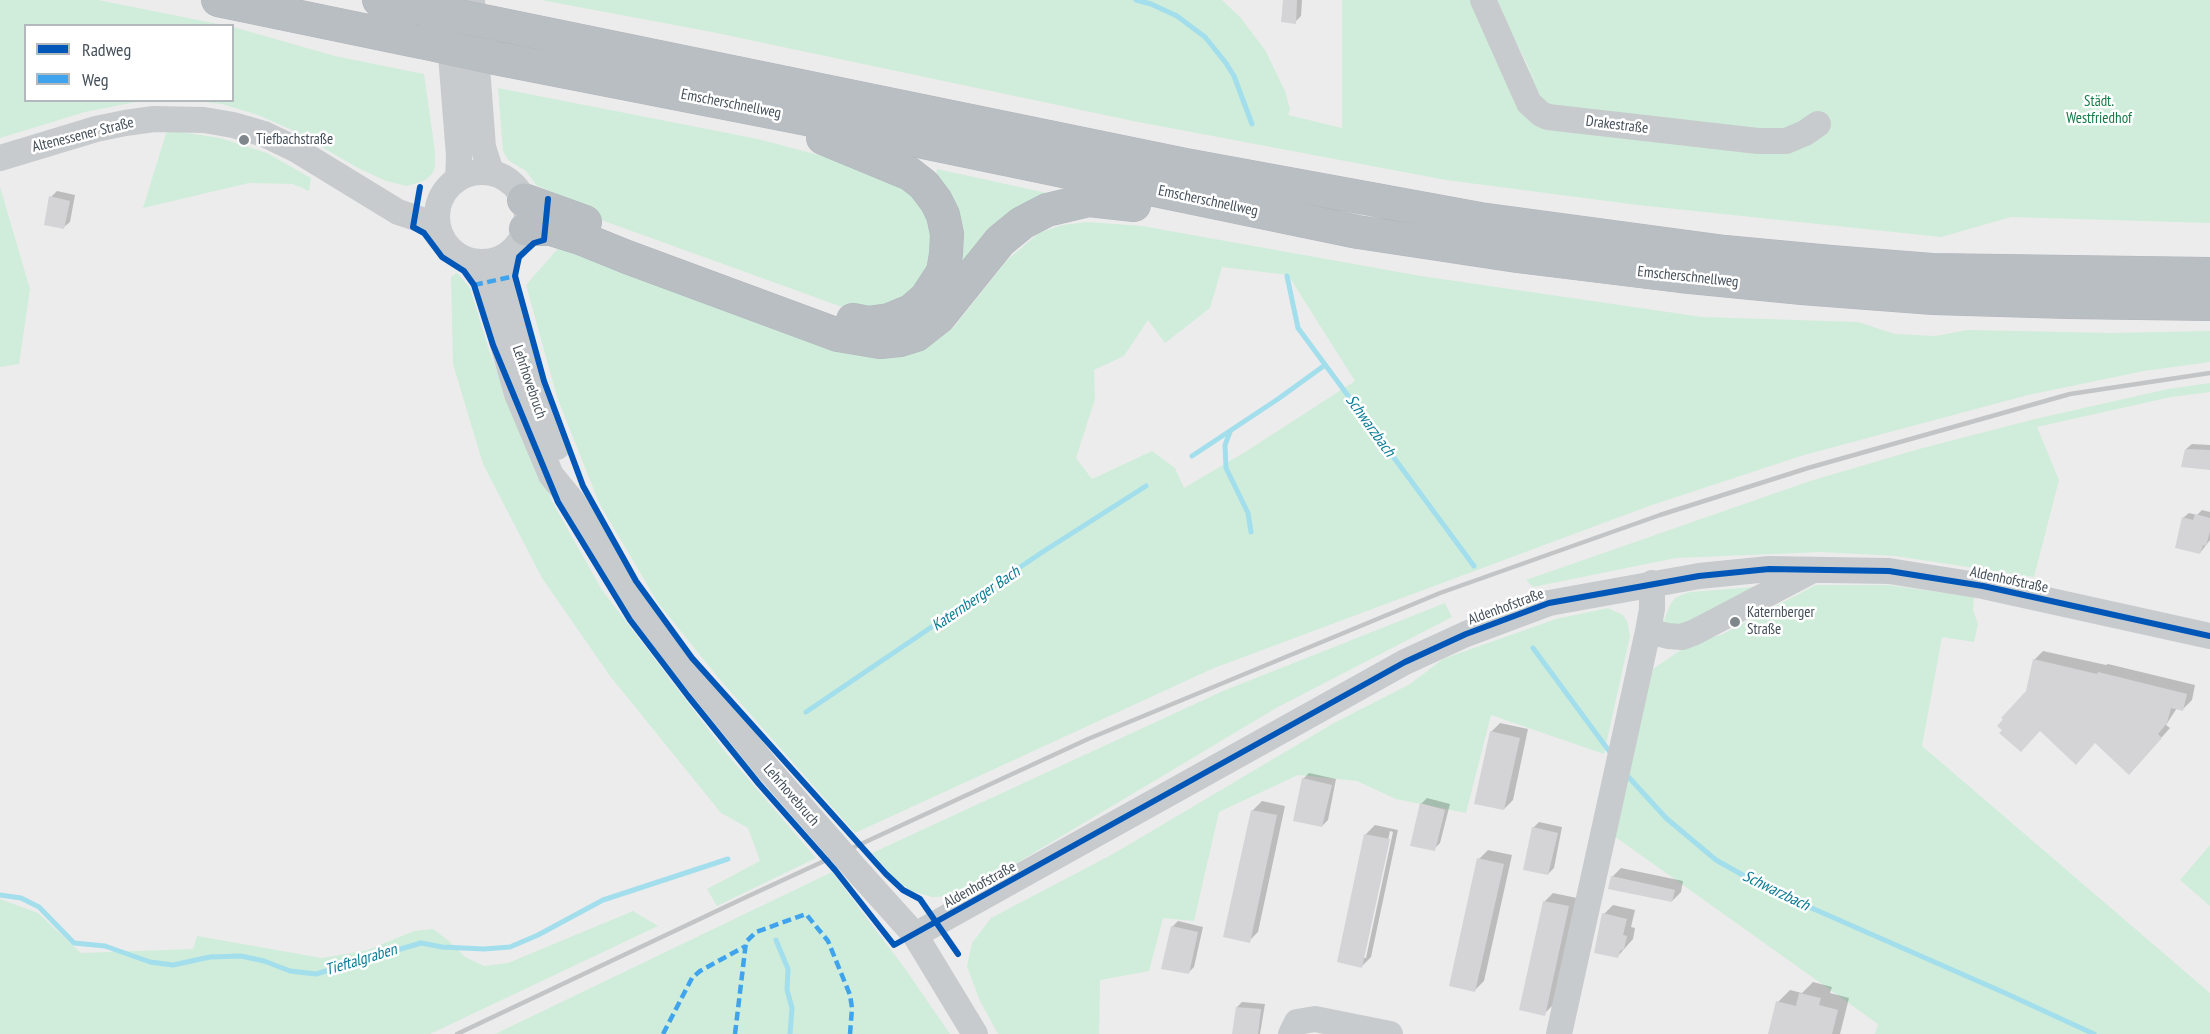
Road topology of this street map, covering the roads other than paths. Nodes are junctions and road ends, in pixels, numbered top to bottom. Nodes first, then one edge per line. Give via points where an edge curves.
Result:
1 (218, 0) edge
2 (379, 0) edge
3 (1482, 0) edge
4 (433, 4) edge
5 (483, 11) edge
6 (758, 110) junction
7 (1818, 124) dead end
8 (0, 158) edge
9 (491, 172) junction
10 (458, 179) junction
11 (438, 212) junction
12 (525, 215) junction
13 (1358, 232) junction
14 (502, 258) junction
15 (477, 263) junction
16 (2210, 274) edge
17 (2210, 303) edge
18 (573, 502) junction
19 (1816, 568) junction
20 (1652, 583) junction
21 (1648, 632) junction
22 (2210, 636) edge
23 (915, 935) junction
24 (975, 1034) edge
25 (1291, 1034) edge
26 (1390, 1034) edge
27 (1559, 1034) edge

1 - 6 highway, Emscherschnellweg, bridge
2 - 4 highway, Emscherschnellweg
3 - 7 street, Drakestraße via 1529,103 1548,117 1758,141 1786,141
4 - 5 highway, Emscherschnellweg, bridge
4 - 10 street via 459,150
5 - 9 street via 483,147
5 - 16 highway, Emscherschnellweg via 1185,165 1480,219 1725,252 1932,270
6 - 12 highway via 910,174 924,185 943,215 946,254 943,272 926,298 911,311 868,323 804,308
6 - 13 highway, Emscherschnellweg
8 - 11 street, Altenessener Straße via 125,123 204,120 264,134 295,148 398,212
9 - 10 street via 473,172
9 - 12 street via 518,189
10 - 11 street via 445,190
11 - 15 street via 441,238 450,250
12 - 13 highway via 551,229 838,335 880,342 916,335 939,317 1000,242 1022,223 1047,210 1089,200 1298,232
12 - 14 street via 517,246
13 - 17 highway, Emscherschnellweg via 1517,256 1802,288 1933,298
14 - 15 street
14 - 18 street, Lehrhovebruch via 511,305
15 - 18 street, Lehrhovebruch via 517,394 551,475
18 - 23 street, Lehrhovebruch, bridge via 633,602 755,753
19 - 20 street, Aldenhofstraße via 1769,569
19 - 21 street via 1695,632 1668,636
19 - 22 street, Aldenhofstraße via 1889,571 1983,586
20 - 21 street
20 - 23 street, Aldenhofstraße via 1549,603 1405,662
21 - 27 street
23 - 24 street, Lehrhovebruch
25 - 26 street via 1297,1022 1315,1019

